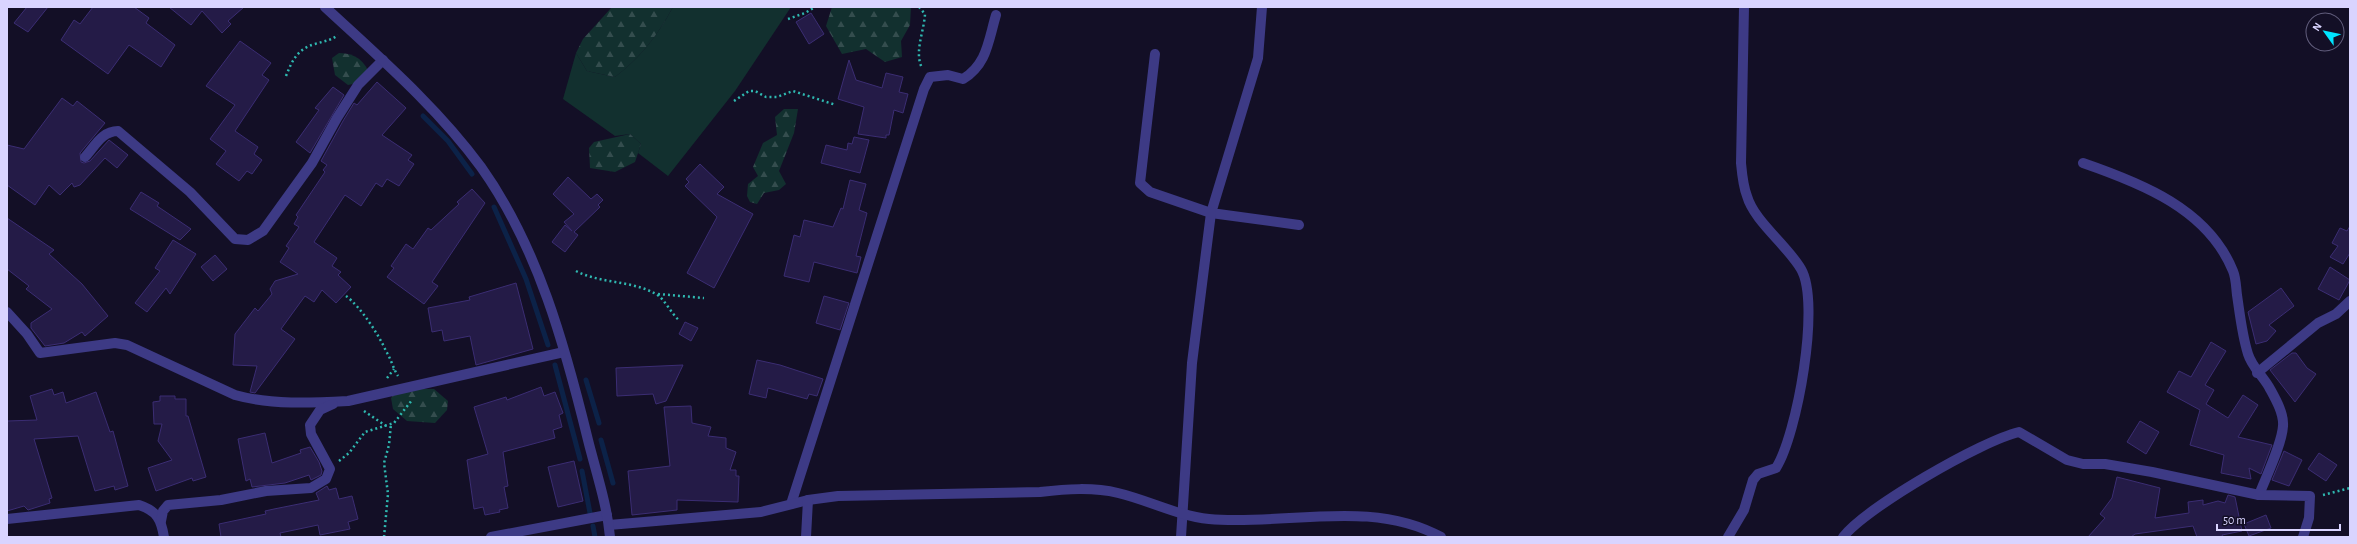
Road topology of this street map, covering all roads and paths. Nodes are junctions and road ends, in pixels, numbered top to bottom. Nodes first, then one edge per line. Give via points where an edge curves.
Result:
1 (325, 7) edge
2 (815, 7) edge
3 (919, 7) edge
4 (1262, 7) edge
5 (1744, 7) edge
6 (996, 16) dead end
7 (788, 19) dead end
8 (346, 26) junction
9 (1155, 54) dead end
10 (383, 60) junction
11 (286, 76) dead end
12 (930, 77) junction
13 (734, 100) dead end
14 (836, 105) dead end
15 (86, 157) dead end
16 (2083, 163) dead end
17 (1211, 213) junction
18 (1299, 225) dead end
19 (576, 271) dead end
20 (658, 294) junction
21 (346, 296) dead end
22 (704, 298) dead end
23 (2350, 301) edge
24 (7, 312) edge
25 (680, 321) dead end
26 (564, 352) junction
27 (2257, 373) junction
28 (423, 385) junction
29 (406, 389) junction
30 (348, 401) junction
31 (337, 402) junction
32 (391, 424) junction
33 (386, 426) junction
34 (330, 469) junction
35 (2350, 488) edge
36 (2259, 495) junction
37 (2310, 496) junction
38 (808, 500) junction
39 (791, 504) junction
40 (1184, 513) junction
41 (7, 520) edge
42 (608, 520) junction
43 (162, 521) junction
44 (164, 537) edge
45 (384, 537) edge
46 (491, 537) edge
47 (610, 537) edge
48 (806, 537) edge
49 (1181, 537) edge
50 (1441, 537) edge
51 (1728, 537) edge
52 (1843, 537) edge
53 (2303, 537) edge

1 - 8 street
2 - 7 path
3 - 12 path via 925,14 919,62 924,73
4 - 17 street via 1258,58
5 - 51 street via 1741,163 1743,180 1747,197 1755,213 1779,238 1802,271 1807,288 1808,339 1797,400 1781,459 1776,468 1758,474 1753,480 1744,510
6 - 12 street via 986,52 976,71 962,79 948,75
8 - 10 street
8 - 11 path via 331,41 303,48 294,58
9 - 17 street via 1140,183 1150,192
10 - 15 street via 358,85 312,163 263,231 248,240 235,239 190,192 118,131 110,131 103,135
10 - 26 street via 438,116 480,167 498,194 532,256
12 - 39 street
13 - 14 path via 755,91 766,97 793,92
16 - 27 street via 2135,182 2177,205 2216,241 2234,272 2244,340
17 - 18 street
17 - 40 street via 1192,363
19 - 20 path via 591,279 618,282
20 - 22 path
20 - 25 path via 672,315
21 - 29 path via 370,319 373,330
23 - 27 street via 2336,314 2318,323
24 - 31 street via 27,334 40,354 115,343 138,349 235,395 252,400
26 - 28 street
26 - 42 street
27 - 36 street via 2265,381 2276,401 2283,426
28 - 29 street
28 - 32 path via 403,413
29 - 30 street
30 - 31 street
30 - 33 path
31 - 34 street via 320,410 310,424 311,434
32 - 33 path
32 - 45 path via 384,463 388,494
33 - 34 path via 365,432 349,453
34 - 43 street via 326,479 311,488 266,491 221,500 168,504 163,511
35 - 37 path
36 - 37 street
36 - 52 street via 2152,472 2072,462 2019,432 1996,439 1947,465 1888,501
37 - 53 street via 2308,524
38 - 39 street
38 - 40 street via 863,495 1100,489
38 - 48 street
39 - 42 street via 761,512
40 - 49 street
40 - 50 street via 1207,519 1237,520 1354,516 1386,518 1421,526
41 - 43 street via 139,505 150,509
42 - 46 street
42 - 47 street
43 - 44 street

